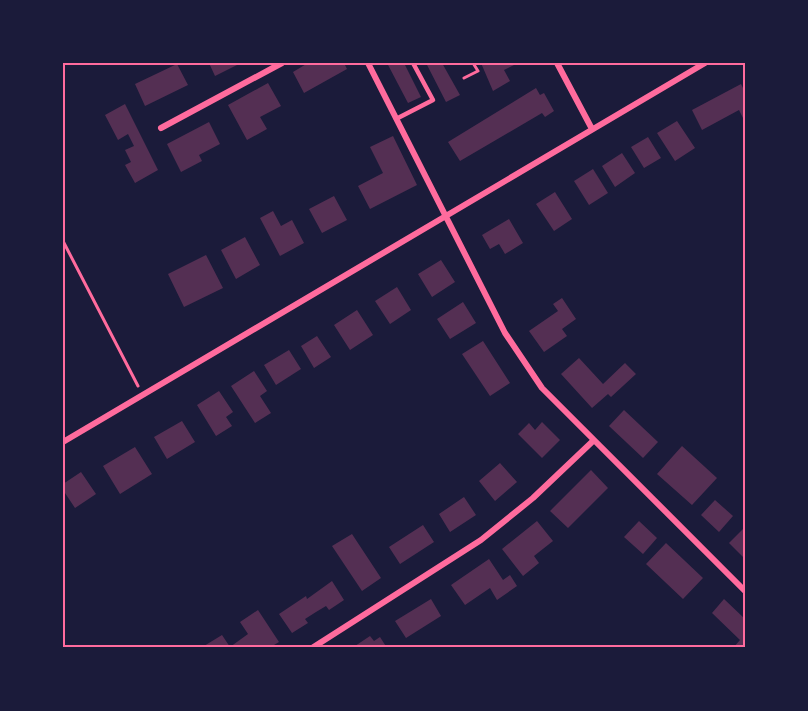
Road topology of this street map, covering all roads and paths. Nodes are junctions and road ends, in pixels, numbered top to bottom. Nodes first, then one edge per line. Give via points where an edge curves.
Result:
1 (282, 63) edge
2 (368, 63) edge
3 (413, 63) edge
4 (473, 63) edge
5 (557, 63) edge
6 (705, 63) edge
7 (464, 78) dead end
8 (396, 119) junction
9 (161, 128) dead end
10 (592, 129) junction
11 (446, 214) junction
12 (63, 241) edge
13 (142, 395) junction
14 (593, 441) junction
15 (63, 442) edge
16 (745, 591) edge
17 (312, 648) edge

1 - 9 street
2 - 8 street
3 - 8 lane via 432,100
4 - 7 path via 478,71
5 - 10 street
6 - 10 street
8 - 11 street
10 - 11 street
11 - 13 street
11 - 14 street via 505,333 542,388
12 - 13 path
13 - 15 street
14 - 16 street
14 - 17 street via 481,540

